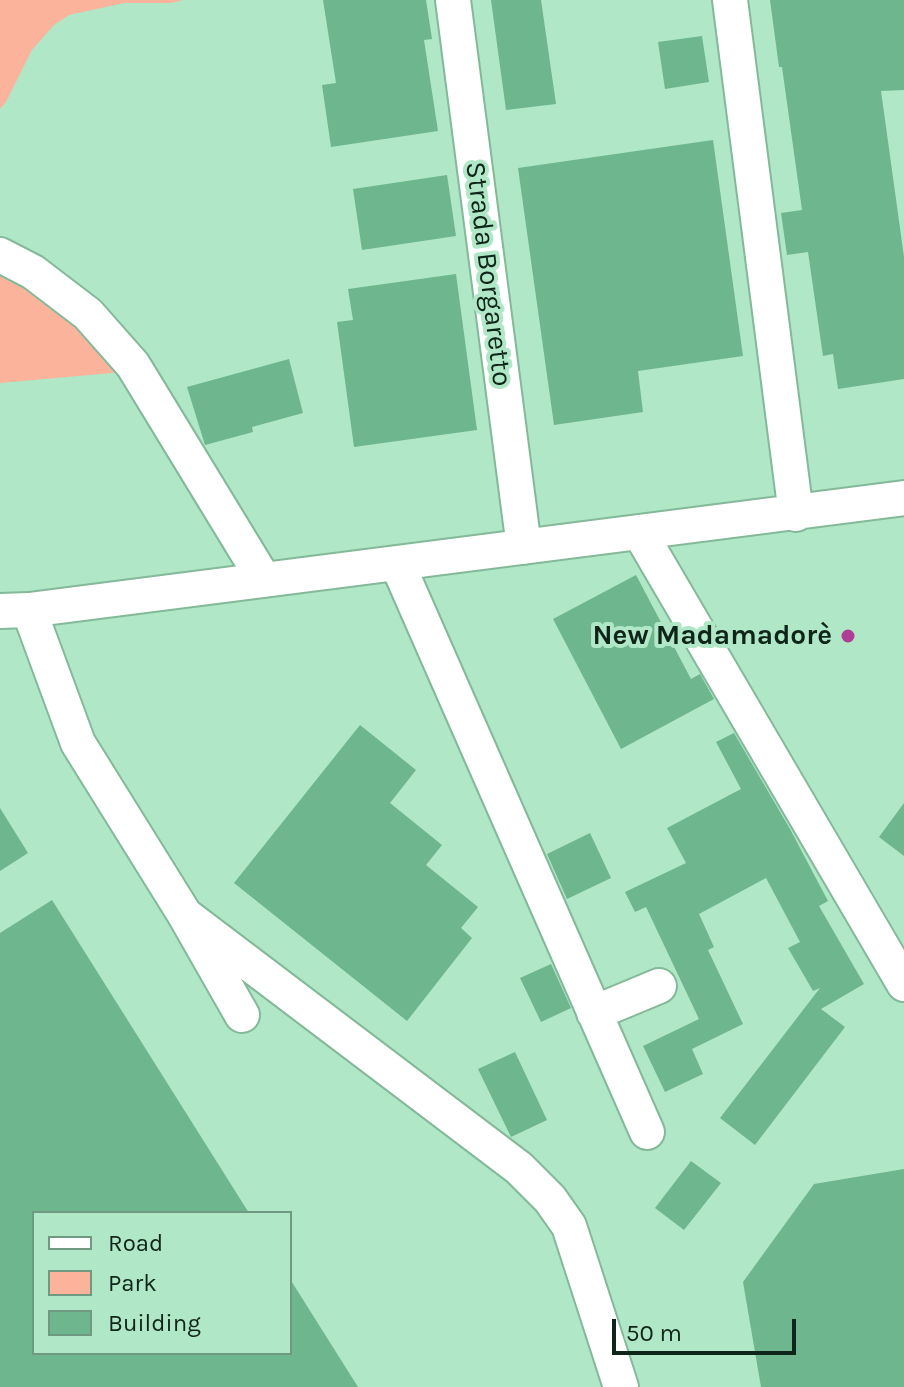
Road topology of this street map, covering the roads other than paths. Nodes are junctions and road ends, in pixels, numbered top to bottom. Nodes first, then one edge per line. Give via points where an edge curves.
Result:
1 (453, 0) edge
2 (730, 0) edge
3 (0, 255) edge
4 (904, 498) edge
5 (796, 514) junction
6 (640, 533) junction
7 (524, 547) junction
8 (397, 563) junction
9 (264, 580) junction
10 (14, 611) edge
11 (185, 915) junction
12 (904, 984) edge
13 (659, 986) dead end
14 (594, 1013) junction
15 (242, 1015) dead end
16 (647, 1132) dead end
17 (621, 1387) edge

1 - 7 street, Strada Borgaretto
2 - 5 street
3 - 9 street via 33,272 88,314 133,365
4 - 5 street
5 - 6 street
6 - 7 street
6 - 12 street
7 - 8 street
8 - 9 street
8 - 14 street
9 - 10 street
10 - 11 street via 78,743
11 - 15 street
11 - 17 street via 497,1150 550,1199 569,1226
13 - 14 street
14 - 16 street

